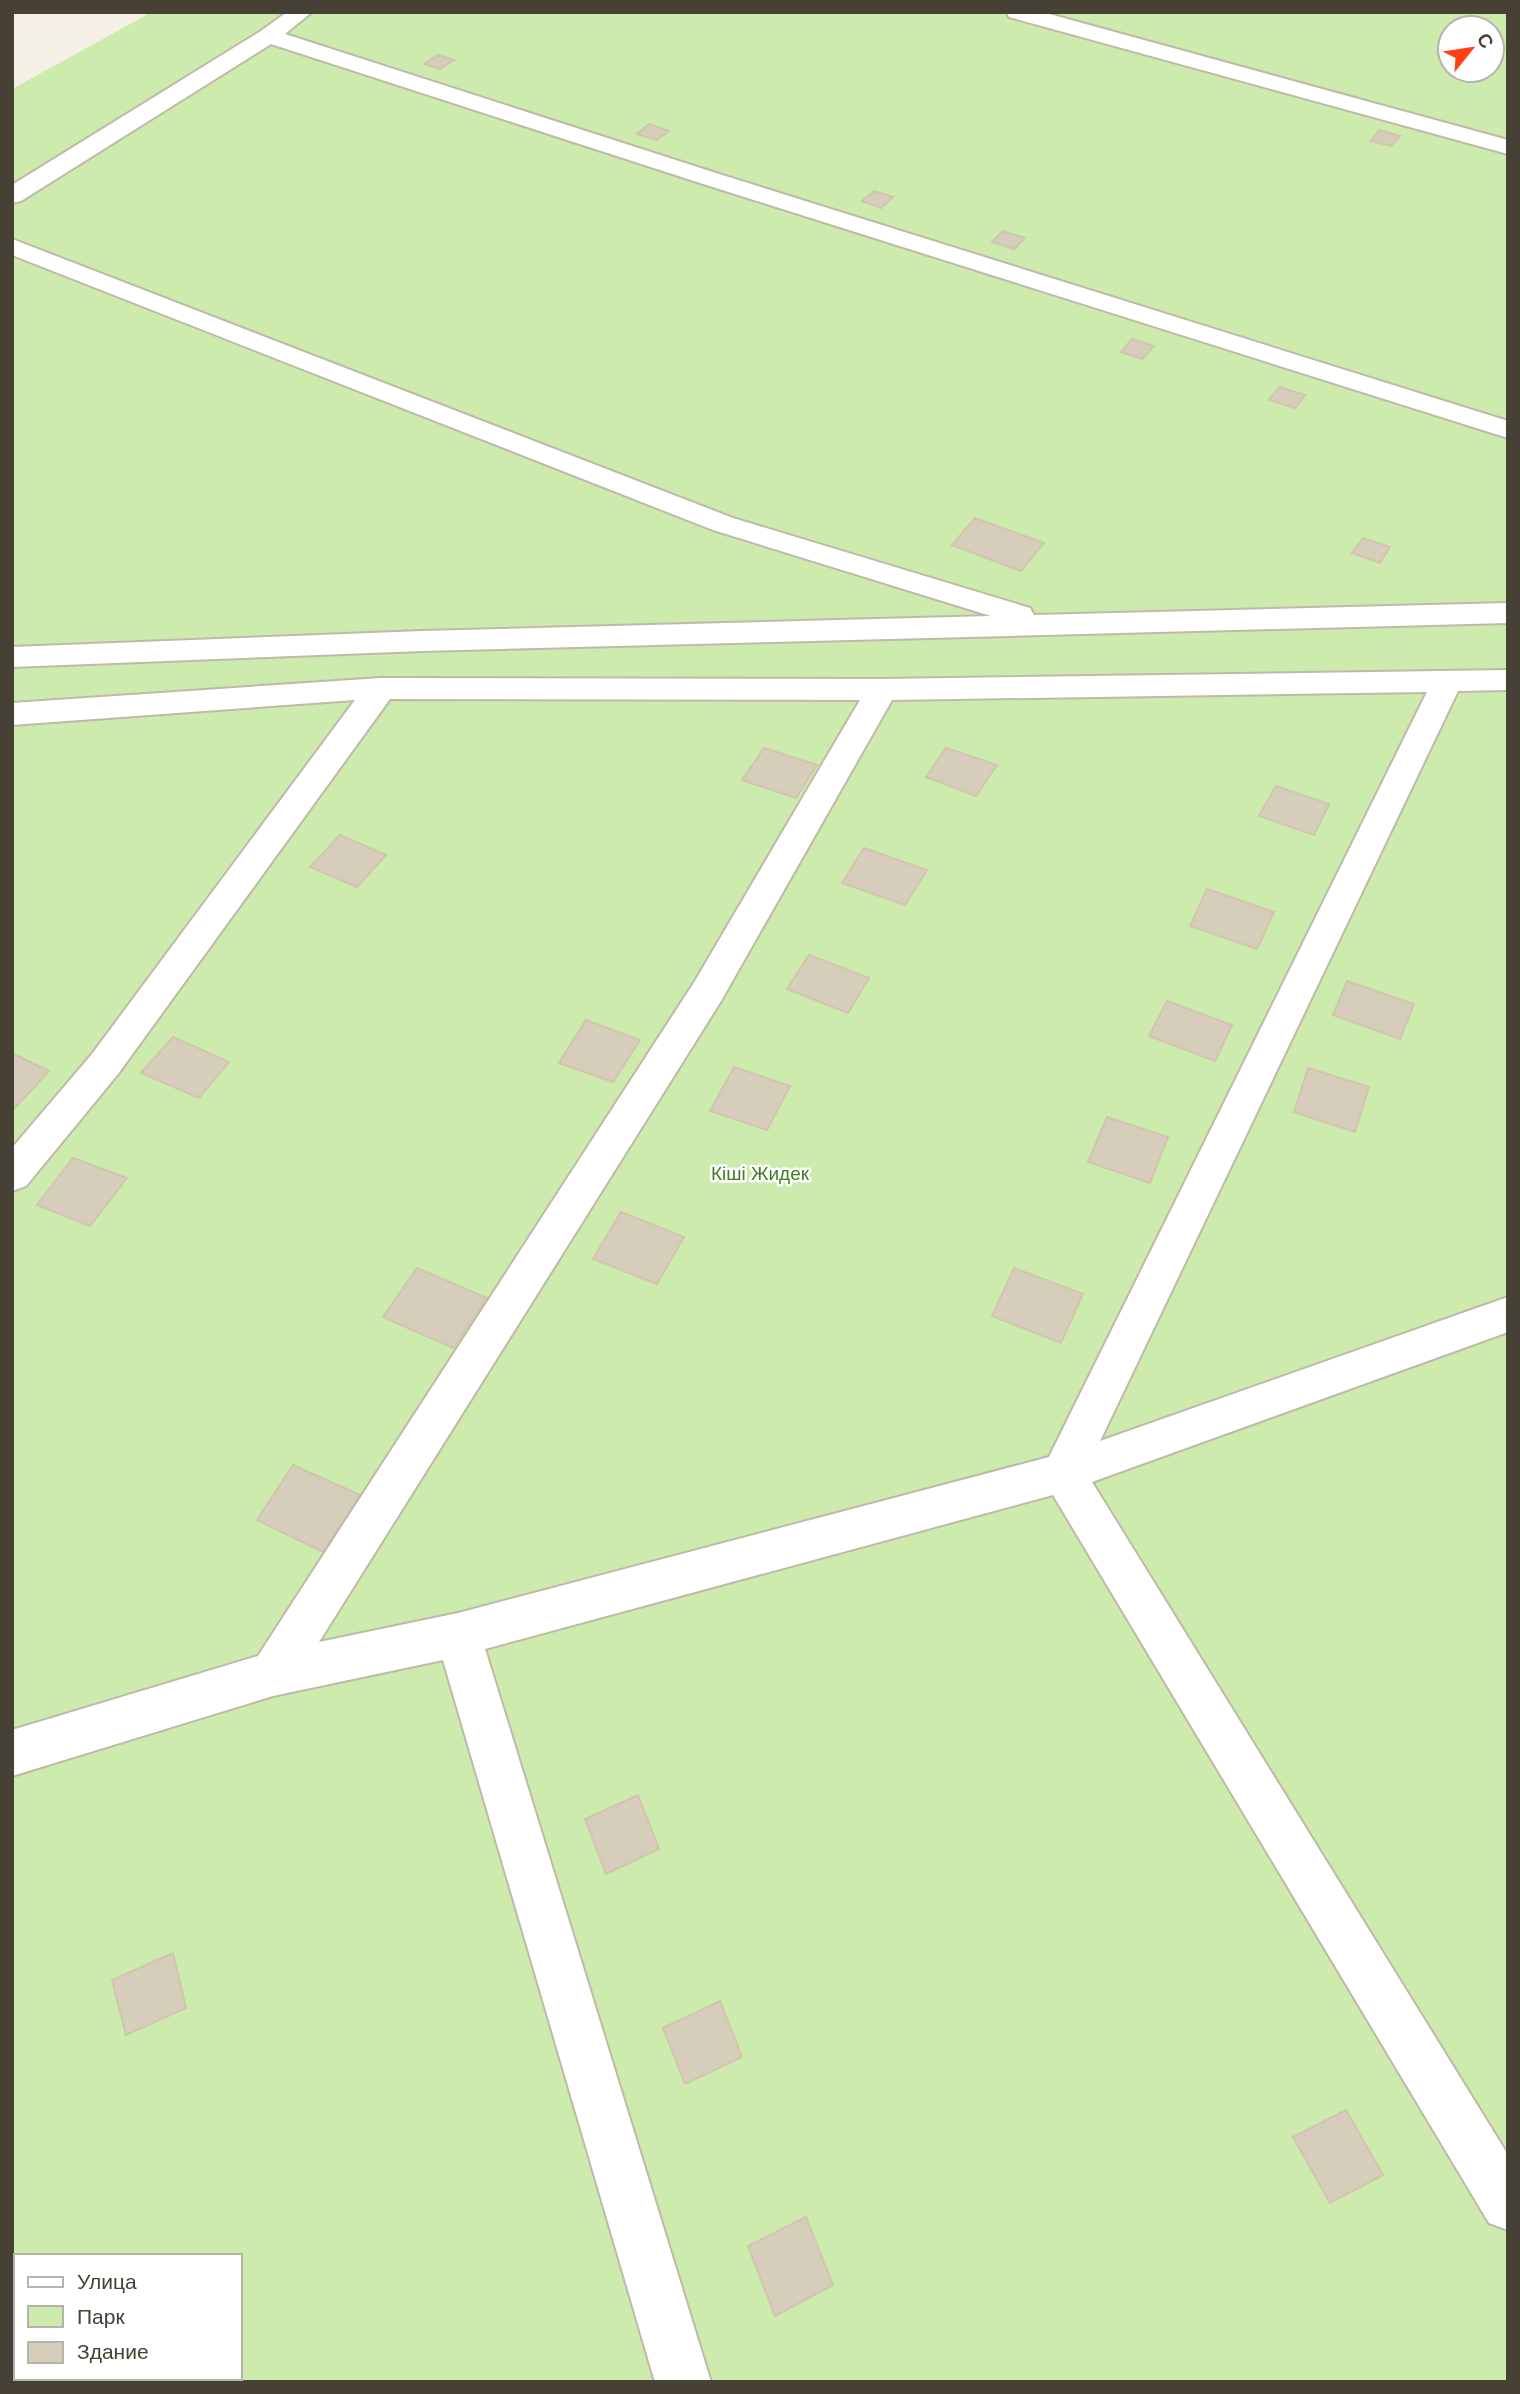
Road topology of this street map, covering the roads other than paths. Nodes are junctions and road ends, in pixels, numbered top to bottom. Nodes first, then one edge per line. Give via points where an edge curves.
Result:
1 (301, 12) edge
2 (1017, 12) edge
3 (270, 36) junction
4 (1508, 147) edge
5 (12, 196) edge
6 (12, 246) edge
7 (1508, 430) edge
8 (1508, 613) edge
9 (1052, 625) junction
10 (12, 657) edge
11 (1448, 680) junction
12 (1508, 680) edge
13 (382, 688) junction
14 (882, 690) junction
15 (12, 714) edge
16 (12, 1175) edge
17 (1508, 1314) edge
18 (1063, 1474) junction
19 (458, 1635) junction
20 (273, 1674) junction
21 (12, 1753) edge
22 (1508, 2204) edge
23 (683, 2382) edge

1 - 3 street
2 - 4 street
3 - 5 street
3 - 7 street
6 - 9 street via 723,524
8 - 9 street
9 - 10 street
11 - 12 street
11 - 14 street
11 - 18 street
13 - 14 street
13 - 15 street
13 - 16 street via 105,1064
14 - 20 street via 708,991
17 - 18 street
18 - 19 street
18 - 22 street
19 - 20 street
19 - 23 street
20 - 21 street

